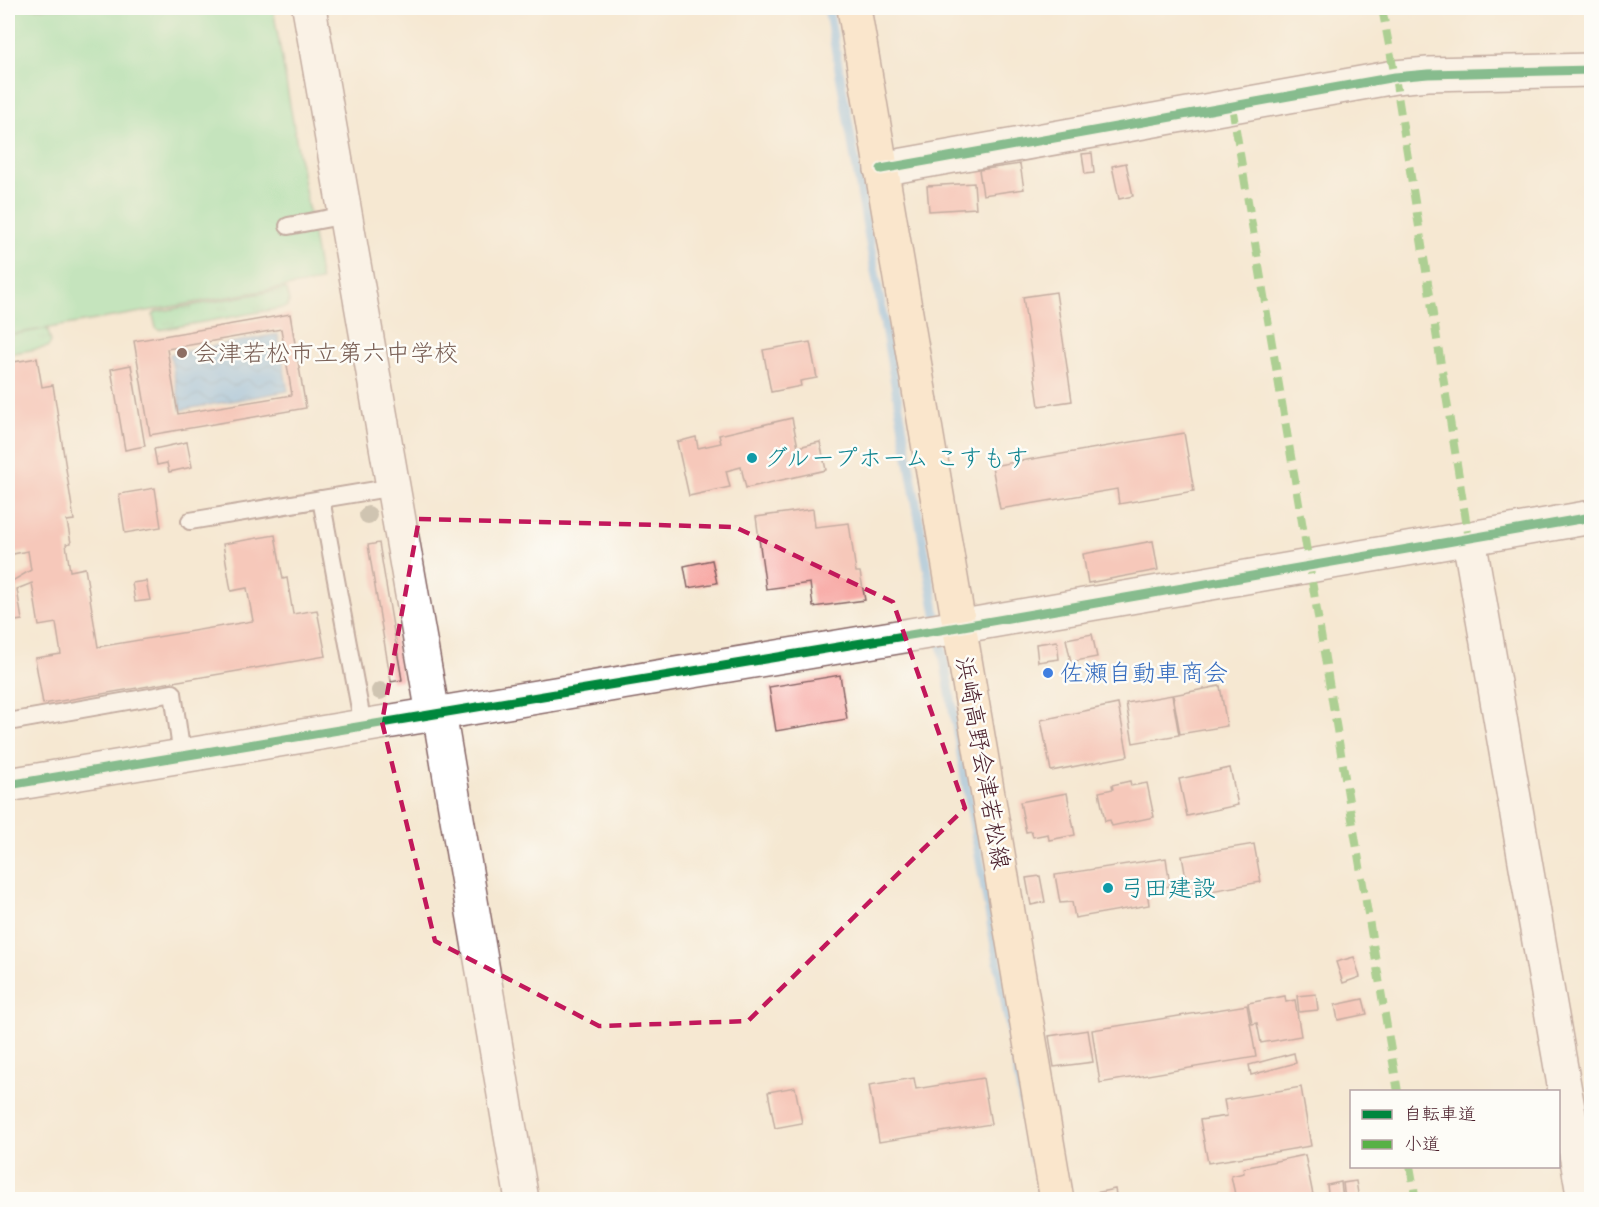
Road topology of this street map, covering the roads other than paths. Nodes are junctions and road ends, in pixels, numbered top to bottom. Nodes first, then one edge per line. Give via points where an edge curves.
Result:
1 (309, 8) edge
2 (854, 8) edge
3 (1592, 70) edge
4 (881, 169) junction
5 (346, 215) junction
6 (288, 226) dead end
7 (394, 487) junction
8 (321, 499) junction
9 (1592, 517) edge
10 (190, 521) dead end
11 (1468, 538) junction
12 (942, 630) junction
13 (436, 713) junction
14 (8, 722) edge
15 (363, 725) junction
16 (182, 756) junction
17 (8, 785) edge
18 (522, 1200) edge
19 (1057, 1200) edge
20 (1584, 1200) edge

1 - 5 street
2 - 4 main road, 浜崎高野会津若松線
3 - 4 street via 1395,77
4 - 12 main road, 浜崎高野会津若松線
5 - 6 lane
5 - 7 street
7 - 8 lane
7 - 13 street
8 - 10 lane
8 - 15 lane
9 - 11 street
11 - 12 street
11 - 20 street
12 - 13 street
12 - 19 main road, 浜崎高野会津若松線
13 - 15 street
13 - 18 street
14 - 16 lane via 173,693
15 - 16 street
16 - 17 street

